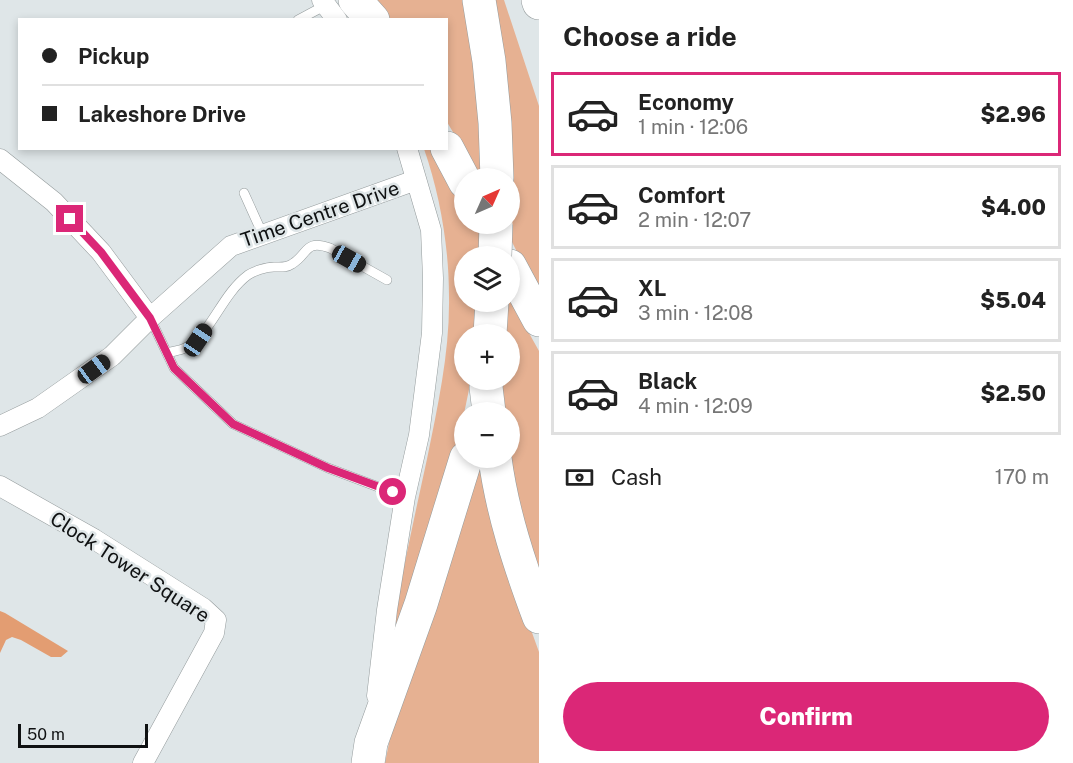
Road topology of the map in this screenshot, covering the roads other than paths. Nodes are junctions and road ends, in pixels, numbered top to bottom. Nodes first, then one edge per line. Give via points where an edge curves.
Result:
1 (479, 0) edge
2 (335, 6) edge
3 (303, 18) edge
4 (368, 18) edge
5 (408, 150) edge
6 (448, 150) edge
7 (0, 159) edge
8 (458, 168) edge
9 (497, 168) edge
10 (417, 180) junction
11 (244, 193) dead end
12 (263, 235) junction
13 (387, 280) dead end
14 (520, 285) edge
15 (150, 318) junction
16 (539, 321) edge
17 (167, 353) junction
18 (0, 426) edge
19 (463, 468) edge
20 (497, 468) edge
21 (0, 486) edge
22 (405, 496) junction
23 (539, 617) edge
24 (370, 753) edge
25 (142, 763) edge

1 - 9 highway via 489,61
2 - 3 lane
2 - 4 highway
5 - 10 street
6 - 8 highway
7 - 15 street via 54,202 101,252
10 - 12 street, Time Centre Drive
10 - 22 street via 431,230 432,333 419,435
11 - 12 lane
12 - 15 street, Time Centre Drive via 231,246
13 - 17 lane via 330,248 313,245 292,264 250,274 232,289 198,340
14 - 16 highway
15 - 17 lane
15 - 18 street, Time Centre Drive via 112,356 38,408
17 - 22 lane via 174,368 233,424 328,468
19 - 24 highway
20 - 23 highway via 520,566
21 - 25 street, Clock Tower Square via 94,539 216,620 214,633
22 - 24 street

